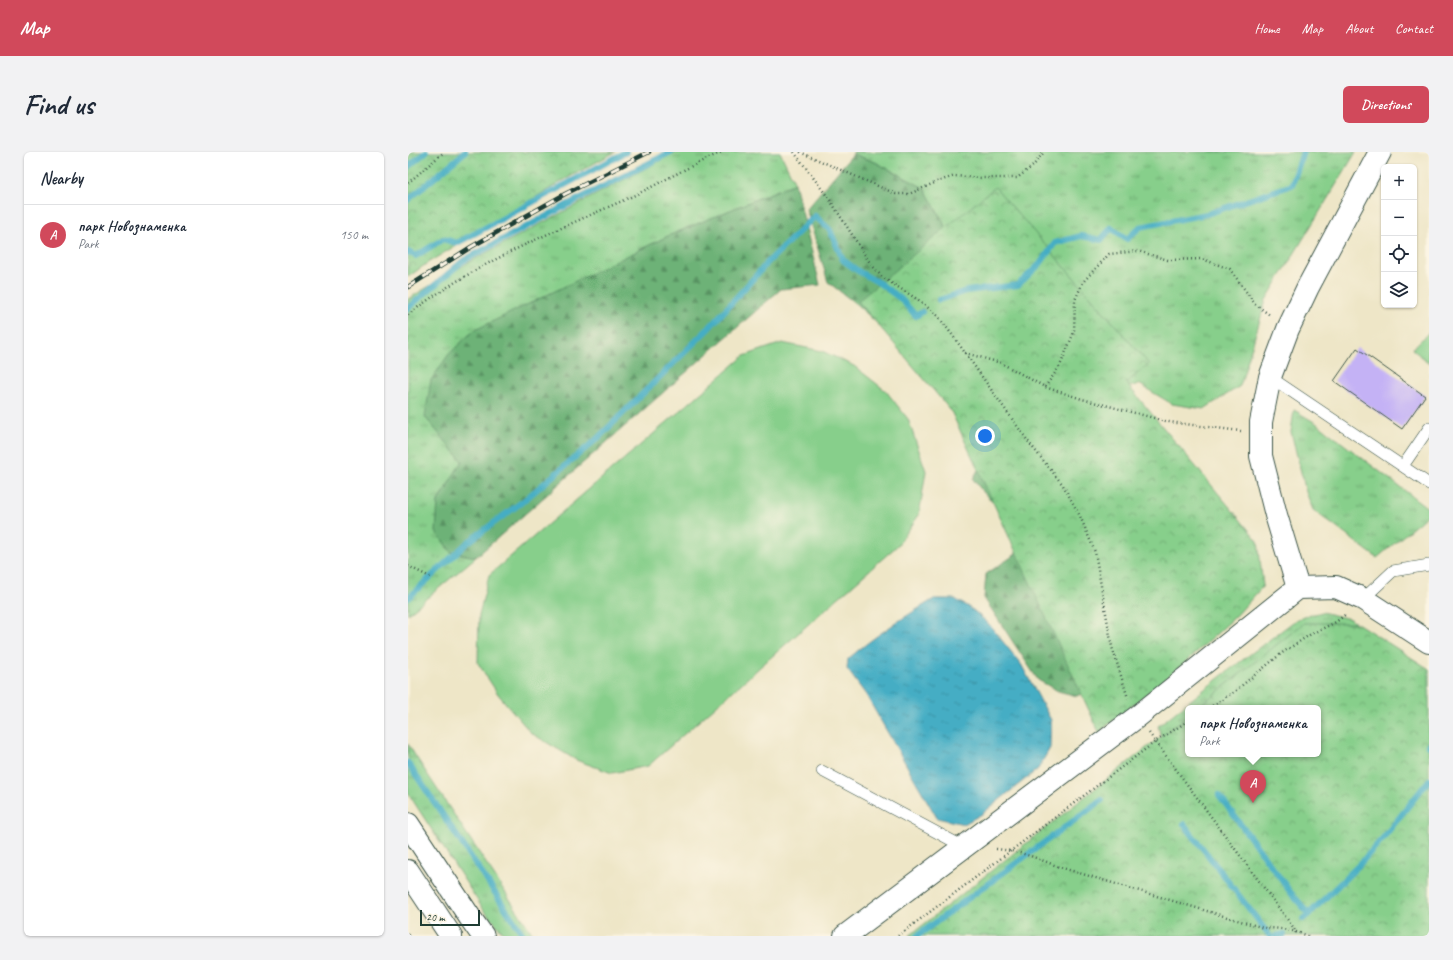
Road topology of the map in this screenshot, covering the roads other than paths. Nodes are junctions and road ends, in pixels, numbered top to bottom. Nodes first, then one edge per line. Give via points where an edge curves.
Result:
1 (1380, 152) edge
2 (1270, 377) junction
3 (1429, 428) edge
4 (1403, 466) junction
5 (1429, 484) edge
6 (1429, 564) edge
7 (1298, 588) junction
8 (1363, 599) junction
9 (1429, 642) edge
10 (822, 771) dead end
11 (408, 824) edge
12 (964, 847) junction
13 (408, 871) edge
14 (451, 936) edge
15 (484, 936) edge
16 (845, 936) edge

1 - 2 street via 1308,287 1288,329
2 - 4 lane
2 - 7 street via 1261,422 1261,456
3 - 4 lane
4 - 5 lane
6 - 8 lane via 1393,571
7 - 8 street via 1336,588
7 - 12 street via 1137,717
8 - 9 street
10 - 12 lane
11 - 15 street via 470,919
12 - 16 street
13 - 14 street

